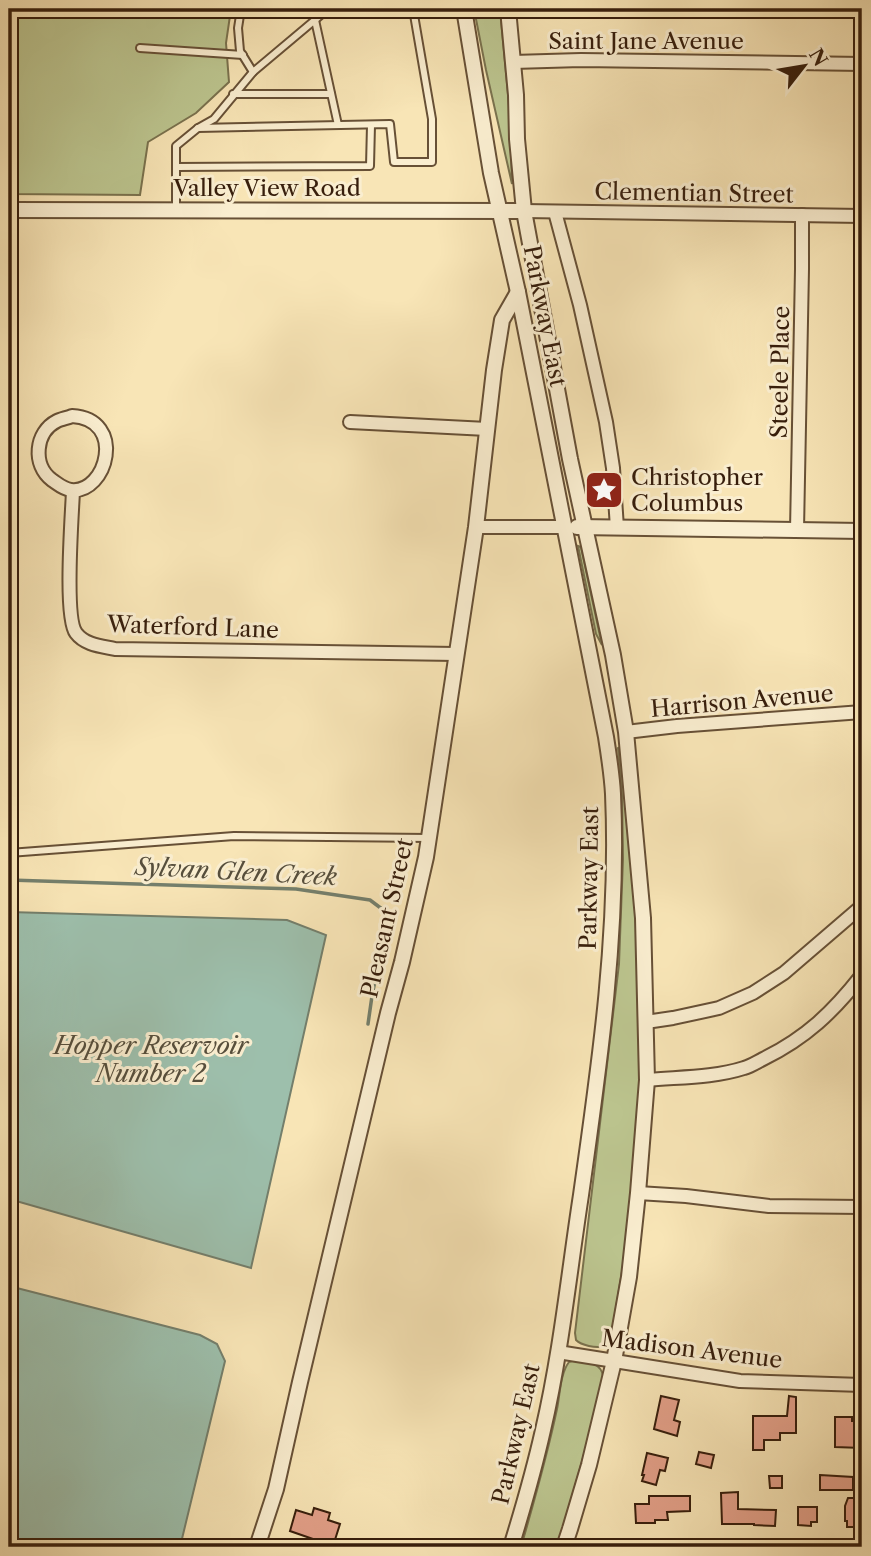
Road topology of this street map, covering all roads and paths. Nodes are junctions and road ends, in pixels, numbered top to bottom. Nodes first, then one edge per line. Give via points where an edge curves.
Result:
1 (241, 9) edge
2 (328, 9) edge
3 (413, 9) edge
4 (464, 9) edge
5 (508, 9) edge
6 (315, 20) junction
7 (140, 48) dead end
8 (243, 55) junction
9 (513, 62) junction
10 (862, 64) edge
11 (253, 72) junction
12 (233, 93) junction
13 (331, 94) junction
14 (338, 125) junction
15 (371, 125) junction
16 (198, 128) junction
17 (176, 167) junction
18 (9, 210) edge
19 (176, 211) junction
20 (500, 211) junction
21 (524, 211) junction
22 (555, 212) junction
23 (802, 215) junction
24 (862, 216) edge
25 (518, 292) junction
26 (350, 422) dead end
27 (487, 429) junction
28 (73, 491) junction
29 (476, 527) junction
30 (564, 527) junction
31 (585, 527) junction
32 (617, 528) junction
33 (797, 530) junction
34 (862, 531) edge
35 (456, 654) junction
36 (862, 712) edge
37 (626, 732) junction
38 (429, 838) junction
39 (9, 853) edge
40 (862, 906) edge
41 (862, 975) edge
42 (646, 1022) junction
43 (647, 1080) junction
44 (638, 1193) junction
45 (862, 1207) edge
46 (558, 1352) junction
47 (614, 1361) junction
48 (862, 1385) edge
49 (257, 1547) edge
50 (511, 1547) edge
51 (564, 1547) edge

1 - 8 lane via 238,28
2 - 6 lane
3 - 15 lane via 432,119 432,162 394,162 390,124
4 - 20 street, Parkway East
5 - 9 street
6 - 11 lane
6 - 13 lane
7 - 8 lane
8 - 11 lane
9 - 10 street, Saint Jane Avenue
9 - 21 street
11 - 12 lane
12 - 13 lane
12 - 16 lane via 214,119
13 - 14 lane
14 - 15 lane
14 - 16 lane
15 - 17 lane via 370,166
16 - 17 lane via 176,146
17 - 19 lane
18 - 19 street, Valley View Road
19 - 20 street, Valley View Road
20 - 21 street, Valley View Road
20 - 25 street, Parkway East
21 - 22 street, Clementian Street
21 - 31 street, Parkway East
22 - 23 street, Clementian Street
22 - 32 street via 606,422
23 - 24 street, Clementian Street
23 - 33 street, Steele Place
25 - 27 street, Pleasant Street via 502,320
25 - 30 street, Parkway East
26 - 27 street
27 - 29 street, Pleasant Street
28 - 28 street via 97,478 107,447 95,423 81,416 55,421 43,433 38,449 47,477
28 - 35 street, Waterford Lane via 70,613 76,633 89,643 115,649
29 - 30 street
29 - 35 street, Pleasant Street
30 - 31 street
30 - 46 street, Parkway East via 606,737 614,844 610,965
31 - 32 street
31 - 37 street, Parkway East
32 - 33 street
33 - 34 street
35 - 38 street, Pleasant Street
36 - 37 street, Harrison Avenue
37 - 42 street, Parkway East via 643,918
38 - 39 lane via 234,836
38 - 49 street, Pleasant Street via 276,1489
40 - 42 street via 784,973 753,993 719,1008
41 - 43 street via 813,1029 782,1050 745,1068
42 - 43 street, Parkway East
43 - 44 street, Parkway East
44 - 45 street via 769,1206
44 - 47 street, Parkway East
46 - 47 street, Madison Avenue
46 - 50 street, Parkway East via 544,1428
47 - 48 street, Madison Avenue via 740,1381
47 - 51 street, Parkway East

